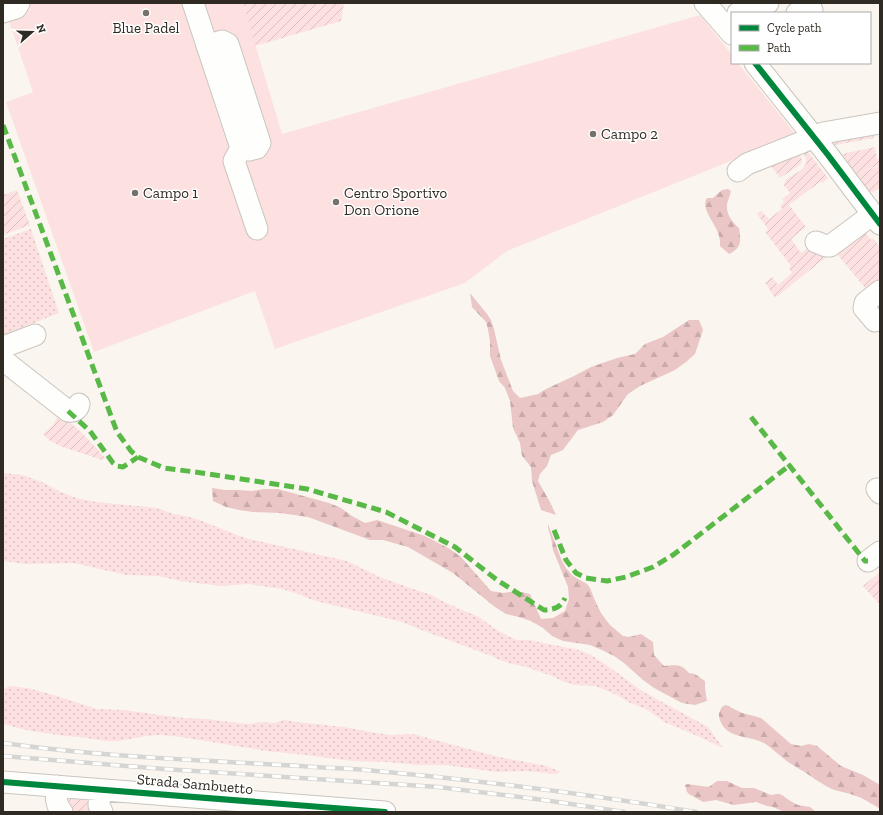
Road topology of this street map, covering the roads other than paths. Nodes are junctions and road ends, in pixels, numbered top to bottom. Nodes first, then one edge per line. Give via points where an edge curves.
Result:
1 (18, 3) edge
2 (193, 3) edge
3 (705, 3) edge
4 (768, 3) edge
5 (3, 12) edge
6 (748, 12) edge
7 (730, 20) edge
8 (756, 64) edge
9 (880, 123) edge
10 (813, 137) junction
11 (738, 171) dead end
12 (875, 210) edge
13 (257, 229) dead end
14 (816, 242) dead end
15 (880, 291) edge
16 (875, 321) dead end
17 (35, 335) dead end
18 (3, 347) edge
19 (3, 360) edge
20 (79, 404) dead end
21 (3, 782) edge
22 (57, 786) junction
23 (100, 790) junction
24 (249, 807) edge
25 (62, 812) edge
26 (102, 812) edge
27 (385, 812) edge

1 - 5 street via 16,8
2 - 13 street via 241,148 234,161
3 - 7 street
4 - 6 street
8 - 10 street
9 - 10 street
10 - 11 street via 747,164
10 - 12 street
12 - 14 street via 830,246
15 - 16 street via 865,303 864,308
17 - 18 street
19 - 20 street via 68,412 76,410
21 - 22 street, Strada Sambuetto
22 - 23 street, Strada Sambuetto
22 - 25 street via 56,800
23 - 24 street, Strada Sambuetto
23 - 26 street via 99,805
24 - 27 street, Strada Sambuetto

